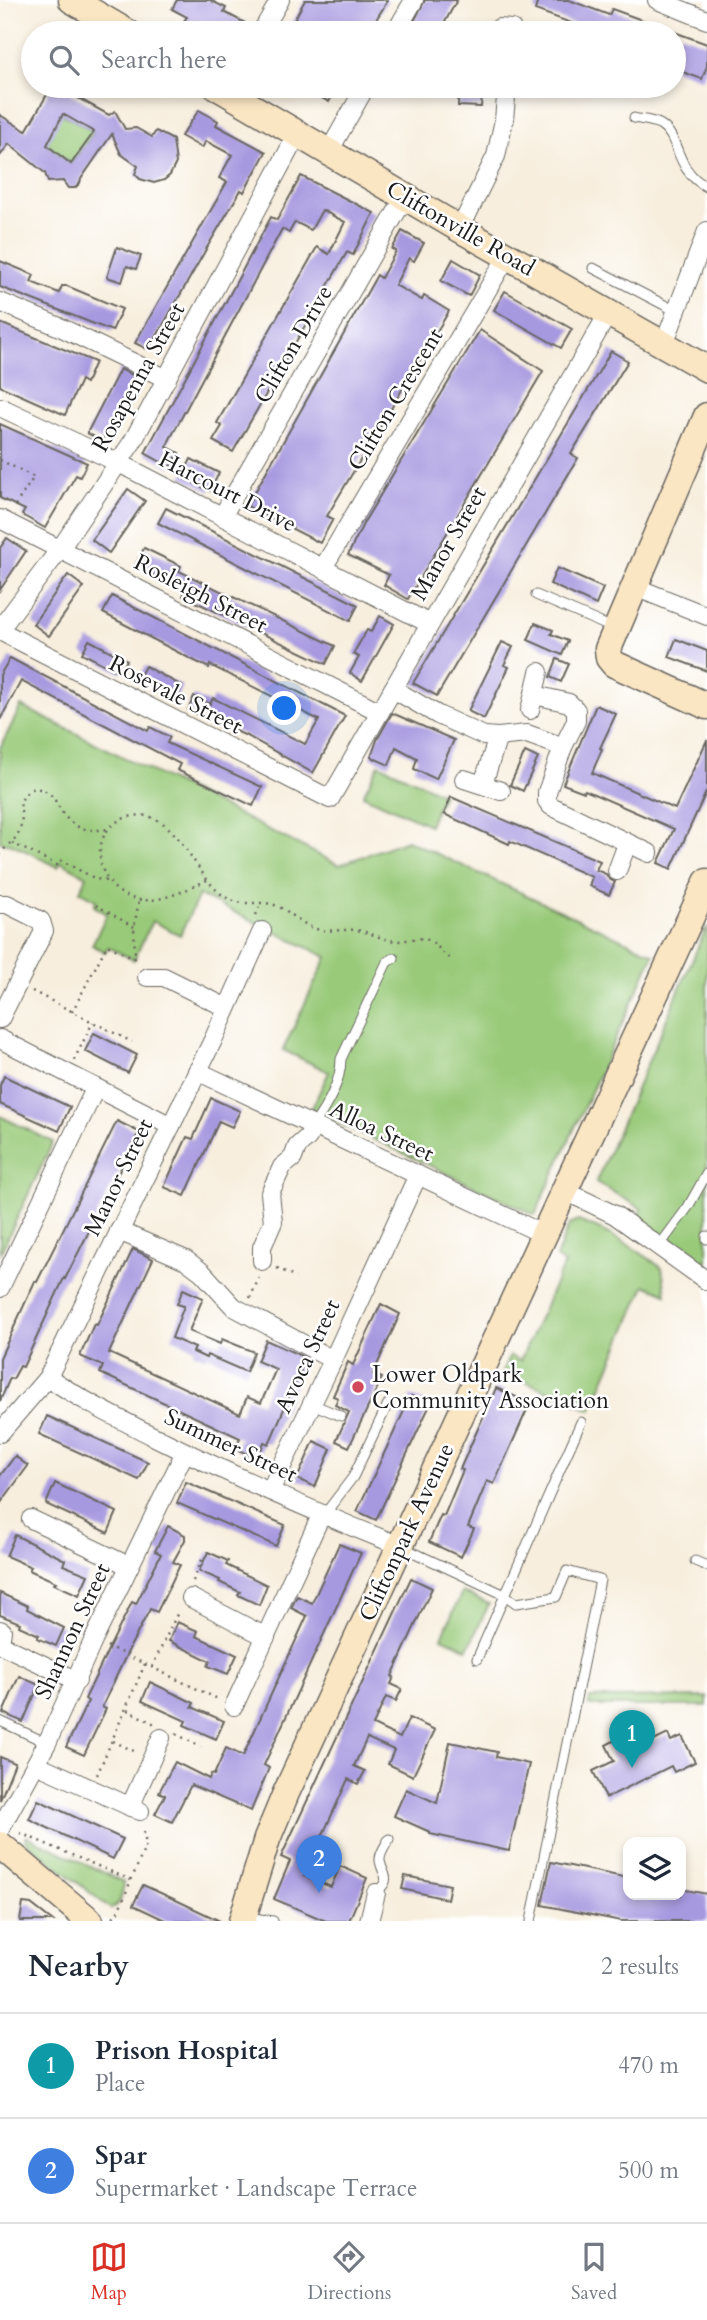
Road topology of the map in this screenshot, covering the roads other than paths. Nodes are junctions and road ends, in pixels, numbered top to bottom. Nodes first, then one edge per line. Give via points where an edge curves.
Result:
1 (72, 0) edge
2 (280, 0) edge
3 (414, 0) edge
4 (657, 0) edge
5 (707, 20) edge
6 (108, 21) edge
7 (268, 21) edge
8 (402, 21) edge
9 (240, 98) edge
10 (359, 98) edge
11 (506, 98) edge
12 (634, 118) dead end
13 (297, 135) junction
14 (328, 153) junction
15 (707, 187) edge
16 (405, 197) junction
17 (460, 229) junction
18 (707, 231) edge
19 (508, 255) junction
20 (593, 268) dead end
21 (0, 302) edge
22 (676, 311) junction
23 (609, 312) junction
24 (664, 344) junction
25 (707, 369) edge
26 (167, 379) junction
27 (0, 407) edge
28 (707, 416) edge
29 (119, 463) junction
30 (223, 515) junction
31 (2, 520) edge
32 (60, 549) junction
33 (323, 568) junction
34 (635, 587) junction
35 (536, 595) dead end
36 (707, 616) edge
37 (430, 624) junction
38 (0, 630) edge
39 (616, 630) junction
40 (539, 672) dead end
41 (393, 689) junction
42 (707, 706) edge
43 (380, 712) junction
44 (498, 737) junction
45 (563, 747) junction
46 (464, 779) dead end
47 (483, 784) junction
48 (501, 791) dead end
49 (330, 799) joint
50 (627, 844) junction
51 (649, 853) dead end
52 (618, 871) dead end
53 (705, 893) edge
54 (0, 904) edge
55 (262, 931) dead end
56 (394, 958) dead end
57 (147, 977) dead end
58 (227, 1008) junction
59 (0, 1019) edge
60 (0, 1039) edge
61 (198, 1071) junction
62 (95, 1088) junction
63 (171, 1126) junction
64 (313, 1126) junction
65 (707, 1173) edge
66 (418, 1175) junction
67 (565, 1191) junction
68 (119, 1231) junction
69 (545, 1235) junction
70 (660, 1245) junction
71 (262, 1261) road end
72 (707, 1281) edge
73 (0, 1287) edge
74 (333, 1360) junction
75 (48, 1377) junction
76 (312, 1404) junction
77 (388, 1404) dead end
78 (341, 1416) dead end
79 (581, 1422) dead end
80 (1, 1429) edge
81 (185, 1452) junction
82 (270, 1491) junction
83 (324, 1515) junction
84 (31, 1519) dead end
85 (400, 1546) junction
86 (695, 1560) dead end
87 (129, 1566) junction
88 (707, 1566) edge
89 (505, 1595) junction
90 (191, 1598) road end
91 (0, 1630) edge
92 (266, 1637) junction
93 (477, 1659) dead end
94 (77, 1681) junction
95 (234, 1706) road end
96 (0, 1721) edge
97 (163, 1733) road end
98 (47, 1743) junction
99 (36, 1764) junction
100 (5, 1835) edge
101 (389, 1839) dead end
102 (376, 1892) joint
103 (102, 1919) edge
104 (242, 1919) edge
105 (273, 1921) edge
106 (369, 1921) edge
107 (531, 1921) edge

1 - 6 street
2 - 7 street
3 - 8 street
4 - 5 street
9 - 13 street, Cliftonville Road
10 - 14 street
11 - 17 street via 496,156
12 - 15 lane via 664,127 687,172
13 - 14 street, Cliftonville Road
13 - 26 street, Rosapenna Street
14 - 16 street, Cliftonville Road
16 - 17 street, Cliftonville Road
16 - 30 street, Clifton Drive
17 - 19 street, Cliftonville Road
18 - 22 street
19 - 23 street, Cliftonville Road
19 - 33 street, Clifton Crescent
20 - 22 lane
21 - 26 street
22 - 24 street
23 - 24 street, Cliftonville Road
23 - 37 street, Manor Street
24 - 25 street, Cliftonville Road
26 - 29 street, Rosapenna Street
27 - 29 street, Harcourt Drive
28 - 34 street
29 - 30 street, Harcourt Drive
29 - 32 street, Rosapenna Street
30 - 33 street, Harcourt Drive
31 - 32 street, Rosleigh Street
32 - 38 street, Rosapenna Street
32 - 43 street, Rosleigh Street
33 - 37 street, Harcourt Drive
34 - 36 street
34 - 39 street
35 - 39 lane
37 - 41 street, Manor Street
38 - 49 street, Rosevale Street
39 - 42 street via 608,649 614,664
40 - 45 street via 532,702 569,703 576,710 576,721
41 - 43 street, Manor Street
41 - 44 street via 438,715 484,736
43 - 49 street, Manor Street
44 - 45 street via 527,734
44 - 47 street
45 - 50 street via 547,801
46 - 47 street
47 - 48 street
50 - 51 street
50 - 52 street
53 - 67 street, Cliftonpark Avenue
54 - 59 street via 41,921 44,931
55 - 58 street, Manor Street
56 - 64 lane via 387,962 341,1059 341,1073
57 - 58 street via 164,977
58 - 61 street, Manor Street
60 - 62 street
61 - 63 street, Manor Street
61 - 64 street, Alloa Street
62 - 63 street
62 - 73 street
63 - 68 street, Manor Street
64 - 66 street, Alloa Street
64 - 71 street via 282,1167 270,1193 273,1222 262,1247
65 - 70 lane
66 - 69 street, Alloa Street
66 - 74 street, Avoca Street
67 - 69 street, Cliftonpark Avenue
67 - 70 street via 615,1215
68 - 74 street via 186,1260 234,1307
68 - 75 street, Manor Street
69 - 85 street, Cliftonpark Avenue
70 - 72 street
74 - 76 street, Avoca Street
75 - 80 street, Manor Street
75 - 81 street, Summer Street via 76,1397
76 - 78 lane
76 - 82 street, Avoca Street
77 - 83 lane via 353,1477
79 - 89 lane
81 - 82 street, Summer Street
81 - 87 street, Shannon Street
82 - 83 street, Summer Street
83 - 85 street, Summer Street
83 - 92 street
84 - 87 street
85 - 89 lane
85 - 104 street, Cliftonpark Avenue via 286,1793
86 - 88 lane
87 - 94 street, Shannon Street
89 - 93 lane
89 - 107 lane via 516,1603 556,1597 567,1571 600,1580
90 - 92 street
91 - 94 street via 0,1644
92 - 95 street
94 - 98 street, Shannon Street
96 - 98 lane
97 - 99 street via 135,1809
98 - 99 street, Shannon Street
99 - 100 street, Shannon Street
100 - 103 street
101 - 102 lane via 380,1861 386,1874 384,1886
102 - 106 street
104 - 105 lane

